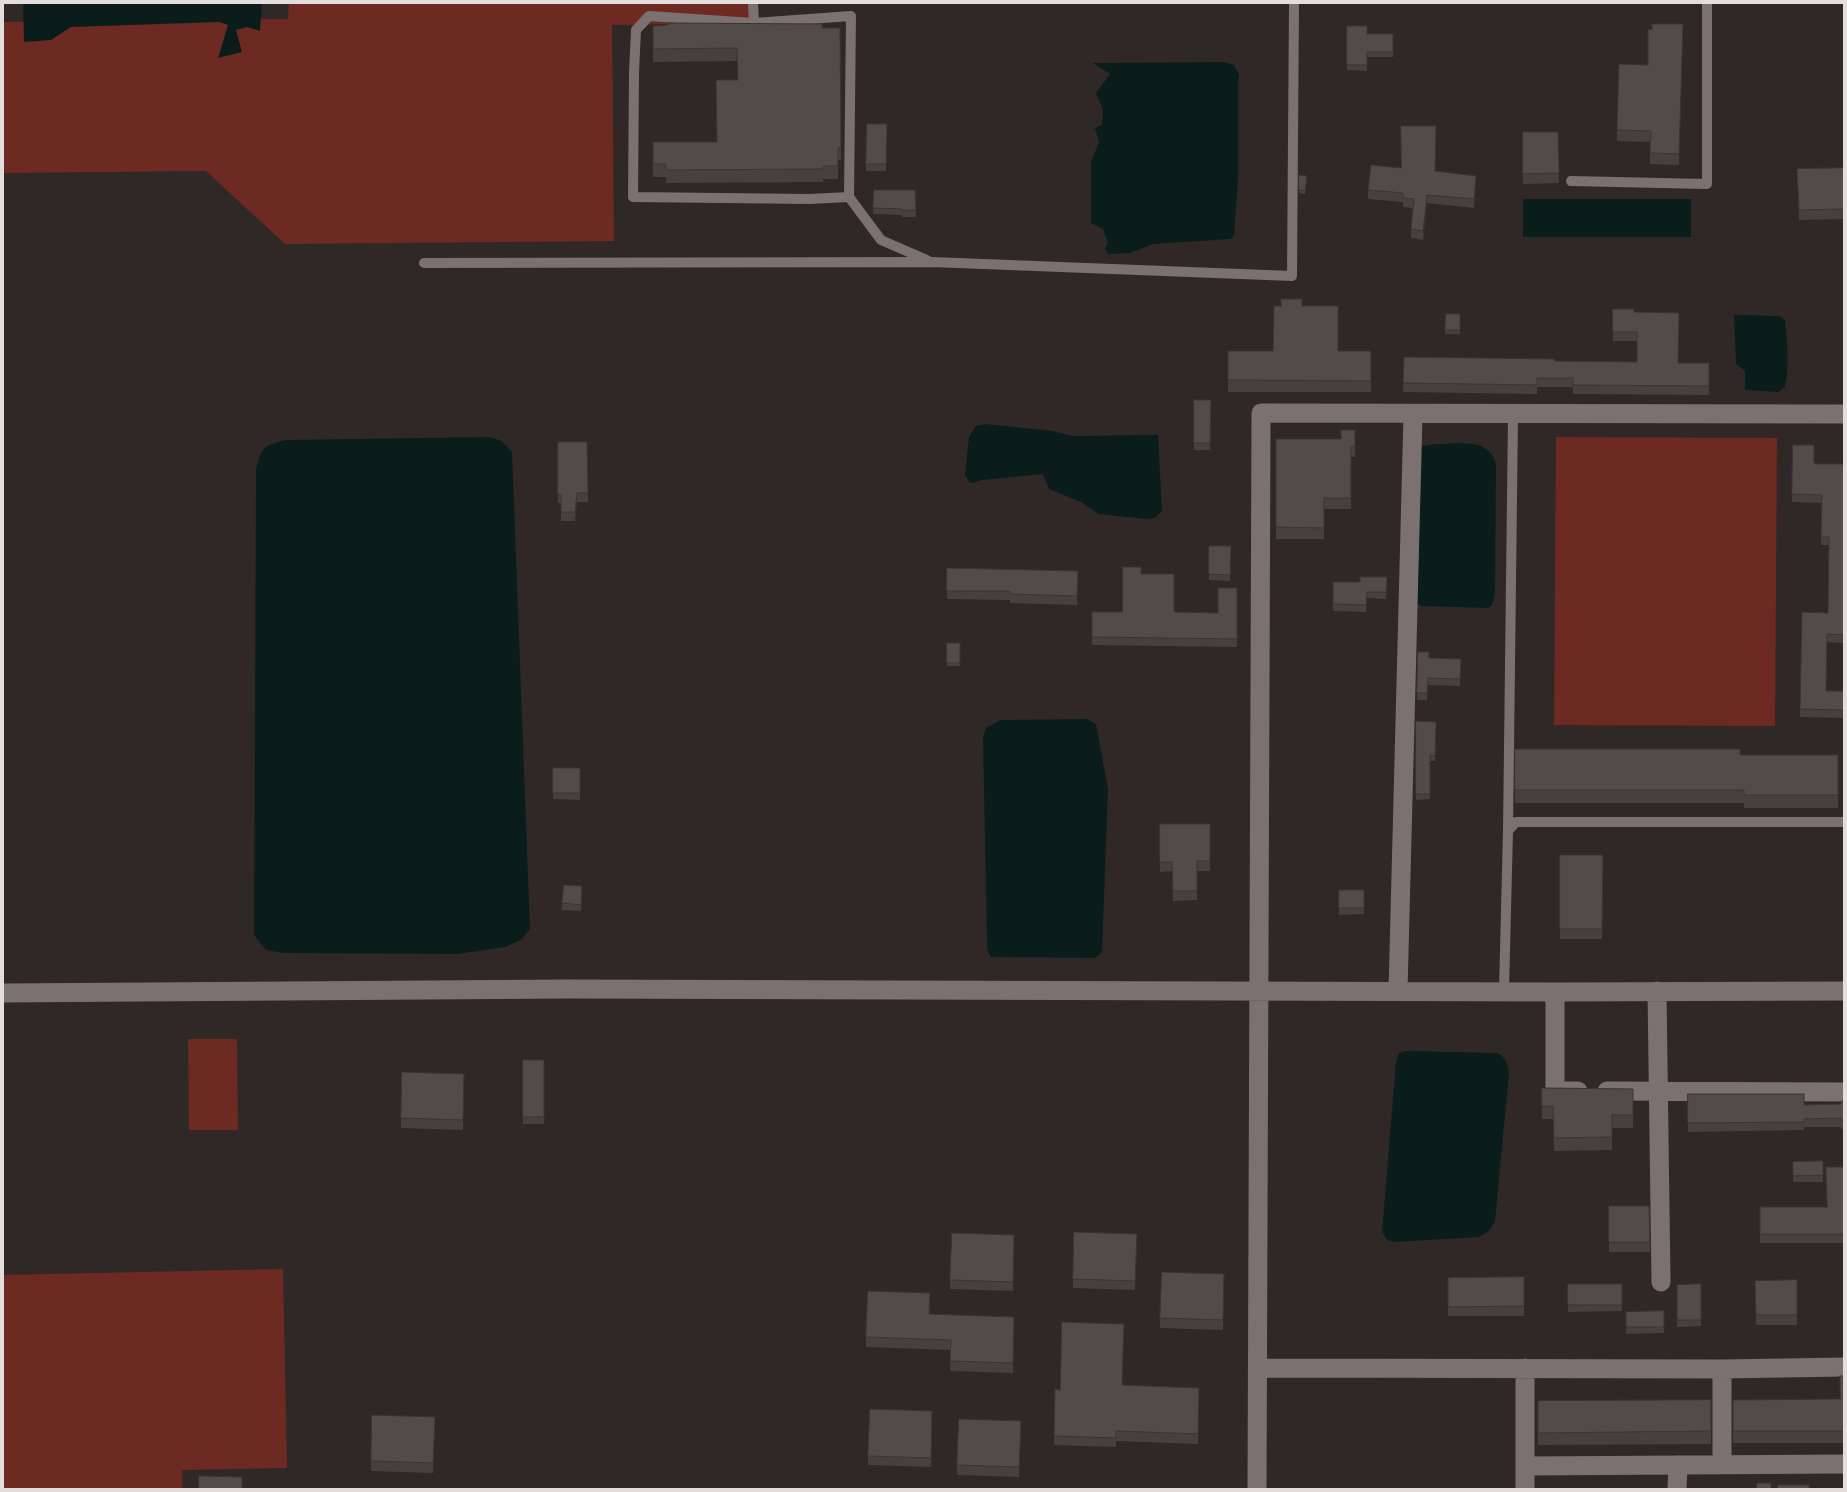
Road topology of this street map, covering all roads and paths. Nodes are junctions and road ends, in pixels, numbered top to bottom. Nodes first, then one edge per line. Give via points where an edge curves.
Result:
1 (753, 3) edge
2 (1294, 3) edge
3 (1707, 3) edge
4 (754, 23) junction
5 (1571, 181) dead end
6 (849, 197) junction
7 (932, 262) junction
8 (424, 263) dead end
9 (1413, 414) junction
10 (1513, 414) junction
11 (1844, 414) edge
12 (1844, 822) edge
13 (1508, 831) junction
14 (1504, 990) junction
15 (1844, 990) edge
16 (1259, 991) junction
17 (1398, 991) junction
18 (1657, 991) junction
19 (1555, 992) junction
20 (3, 993) edge
21 (1658, 1091) junction
22 (1844, 1092) edge
23 (1661, 1282) dead end
24 (1844, 1367) edge
25 (1258, 1368) junction
26 (1525, 1368) junction
27 (1722, 1369) junction
28 (1722, 1464) junction
29 (1844, 1464) edge
30 (1678, 1465) junction
31 (1525, 1466) junction
32 (1257, 1489) edge
33 (1525, 1489) edge
34 (1677, 1489) edge

1 - 4 lane
2 - 7 lane via 1292,276
3 - 5 lane via 1707,184
4 - 6 lane via 851,16
4 - 6 lane via 649,16 636,30 633,197
6 - 7 lane via 881,240
7 - 8 lane
9 - 10 street
9 - 16 street via 1261,413
9 - 17 street
10 - 11 street
10 - 13 lane
12 - 13 lane via 1522,821 1516,822
13 - 14 lane
14 - 17 street
14 - 19 street
15 - 18 street
16 - 17 street
16 - 20 street via 568,989
16 - 25 street
18 - 19 street
18 - 21 street
19 - 21 street via 1555,1091
21 - 22 street
21 - 23 street
24 - 27 street
25 - 26 street
25 - 32 street
26 - 27 street
26 - 31 street
27 - 28 street
28 - 29 street
28 - 30 street
30 - 31 street
30 - 34 street
31 - 33 street

